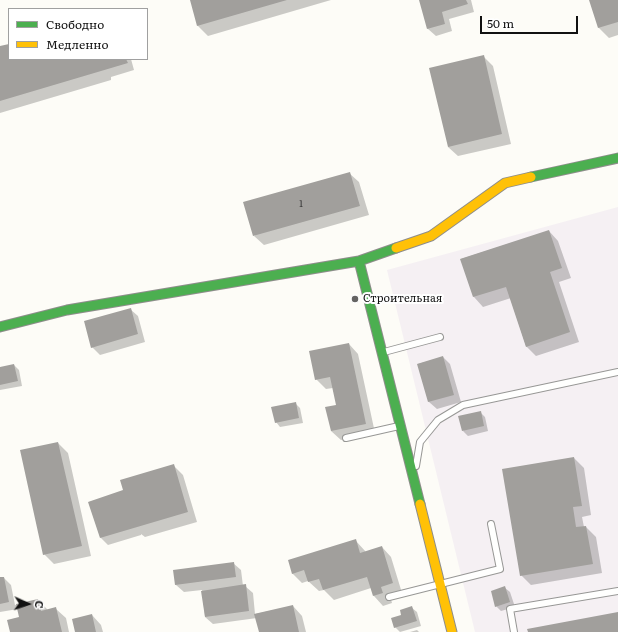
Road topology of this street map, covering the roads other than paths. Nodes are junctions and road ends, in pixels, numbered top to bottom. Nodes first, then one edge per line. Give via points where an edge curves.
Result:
1 (618, 158) edge
2 (359, 260) junction
3 (0, 327) edge
4 (440, 336) dead end
5 (382, 353) junction
6 (618, 372) edge
7 (400, 425) junction
8 (346, 438) dead end
9 (414, 477) junction
10 (491, 524) dead end
11 (440, 584) junction
12 (618, 591) edge
13 (389, 597) dead end
14 (452, 632) edge
15 (514, 632) edge

1 - 2 street via 505,183 431,236
2 - 3 street via 67,310
2 - 5 street
4 - 5 lane
5 - 7 street
6 - 9 lane via 463,405 438,420 420,442
7 - 8 lane
7 - 9 street
9 - 11 street
10 - 11 lane via 500,569
11 - 13 lane
11 - 14 street
12 - 15 lane via 510,609

